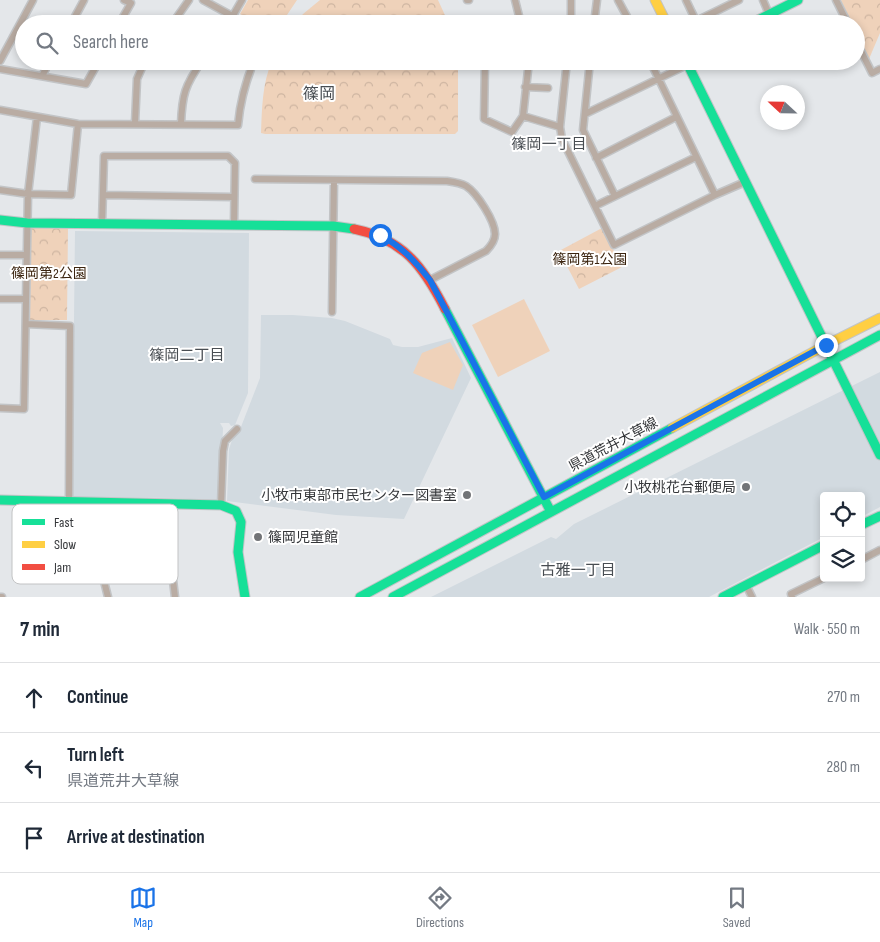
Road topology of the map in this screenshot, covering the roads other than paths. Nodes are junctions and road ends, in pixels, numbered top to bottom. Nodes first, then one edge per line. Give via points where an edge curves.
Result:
1 (33, 0) edge
2 (84, 0) edge
3 (124, 0) edge
4 (189, 0) edge
5 (203, 0) edge
6 (242, 0) edge
7 (515, 0) edge
8 (571, 0) edge
9 (597, 0) edge
10 (618, 0) edge
11 (655, 0) edge
12 (686, 0) edge
13 (739, 0) edge
14 (763, 0) edge
15 (798, 0) edge
16 (836, 0) edge
17 (727, 3) edge
18 (769, 14) joint
19 (25, 15) edge
20 (76, 15) edge
21 (124, 15) edge
22 (178, 15) edge
23 (231, 15) edge
24 (234, 15) edge
25 (519, 15) edge
26 (571, 15) edge
27 (595, 15) edge
28 (626, 15) edge
29 (662, 15) edge
30 (693, 15) edge
31 (706, 15) edge
32 (844, 15) edge
33 (15, 33) edge
34 (865, 59) edge
35 (0, 61) edge
36 (0, 69) edge
37 (880, 69) edge
38 (45, 70) edge
39 (94, 70) edge
40 (142, 70) edge
41 (196, 70) edge
42 (250, 70) edge
43 (485, 70) edge
44 (528, 70) edge
45 (566, 70) edge
46 (589, 70) edge
47 (654, 70) edge
48 (674, 70) edge
49 (690, 70) edge
50 (42, 76) junction
51 (658, 79) junction
52 (525, 87) junction
53 (548, 88) dead end
54 (0, 110) edge
55 (585, 114) junction
56 (523, 116) junction
57 (676, 116) junction
58 (37, 117) junction
59 (135, 123) junction
60 (78, 124) junction
61 (182, 124) junction
62 (560, 127) junction
63 (696, 157) junction
64 (596, 158) junction
65 (255, 179) dead end
66 (334, 180) junction
67 (746, 182) junction
68 (0, 190) edge
69 (28, 194) junction
70 (103, 195) junction
71 (716, 195) junction
72 (233, 196) junction
73 (614, 196) junction
74 (595, 206) junction
75 (0, 220) edge
76 (27, 223) junction
77 (102, 223) junction
78 (234, 225) junction
79 (334, 226) junction
80 (0, 255) edge
81 (26, 255) junction
82 (430, 280) junction
83 (0, 298) edge
84 (26, 299) junction
85 (332, 312) dead end
86 (880, 318) edge
87 (26, 324) junction
88 (880, 335) edge
89 (826, 345) junction
90 (833, 359) junction
91 (0, 408) edge
92 (236, 429) dead end
93 (880, 455) edge
94 (544, 497) junction
95 (0, 500) edge
96 (69, 502) junction
97 (84, 502) joint
98 (164, 504) edge
99 (178, 504) edge
100 (221, 505) junction
101 (551, 512) junction
102 (880, 516) edge
103 (865, 523) edge
104 (820, 547) edge
105 (880, 550) edge
106 (865, 558) edge
107 (820, 580) edge
108 (105, 584) edge
109 (173, 584) edge
110 (746, 585) junction
111 (108, 597) edge
112 (175, 597) edge
113 (244, 597) edge
114 (360, 597) edge
115 (394, 597) edge
116 (723, 597) edge
117 (752, 597) edge
118 (792, 597) edge

1 - 19 street
2 - 20 street
3 - 21 street via 130,3
4 - 22 street
5 - 23 street
6 - 24 street
7 - 25 street
8 - 26 street
9 - 27 street
10 - 28 street
11 - 29 street
12 - 30 street
13 - 17 street
14 - 18 street
15 - 18 street
16 - 32 street
17 - 31 street
33 - 35 street
34 - 37 street via 872,73
36 - 50 street
38 - 50 street
39 - 50 street via 86,84
40 - 59 street via 137,79
41 - 61 street via 185,88
42 - 61 street via 240,104 238,125
43 - 56 street via 484,119 512,132
44 - 52 street
45 - 62 street
46 - 55 street
47 - 51 street
48 - 51 street
49 - 67 street
51 - 55 street
51 - 57 street
52 - 53 street
52 - 56 street
54 - 58 street
55 - 64 street via 583,130
56 - 62 street
57 - 63 street
57 - 64 street
58 - 60 street
58 - 69 street
59 - 60 street
59 - 61 street
60 - 69 street via 71,195
62 - 74 street via 562,139
63 - 71 street
63 - 73 street
64 - 73 street
65 - 66 street
66 - 79 street
66 - 82 street via 458,182 478,197 492,223 495,234 492,245
67 - 71 street
67 - 89 street
68 - 69 street
69 - 76 street
70 - 72 street
70 - 72 street via 104,156 228,156 235,163
70 - 77 street
71 - 74 street via 614,244
72 - 78 street
73 - 74 street
75 - 76 street
76 - 77 street
76 - 81 street
77 - 78 street
78 - 79 street
79 - 82 street via 366,231 392,241
79 - 85 street
80 - 81 street
81 - 84 street
82 - 94 street
83 - 84 street
84 - 87 street
86 - 89 street, 県道荒井大草線
87 - 91 street via 24,409
87 - 96 street via 70,326
88 - 90 street
89 - 90 street
89 - 94 street, 県道荒井大草線
90 - 93 street
90 - 101 street
92 - 100 street via 225,441 223,451
94 - 101 street
94 - 114 street, 県道荒井大草線
95 - 96 street
96 - 97 street
97 - 98 street
99 - 100 street
100 - 113 street via 236,511 240,522 238,552
101 - 115 street
102 - 103 street
104 - 110 street
105 - 106 street
107 - 118 street via 791,594
108 - 111 street
109 - 112 street
110 - 116 street
110 - 117 street

